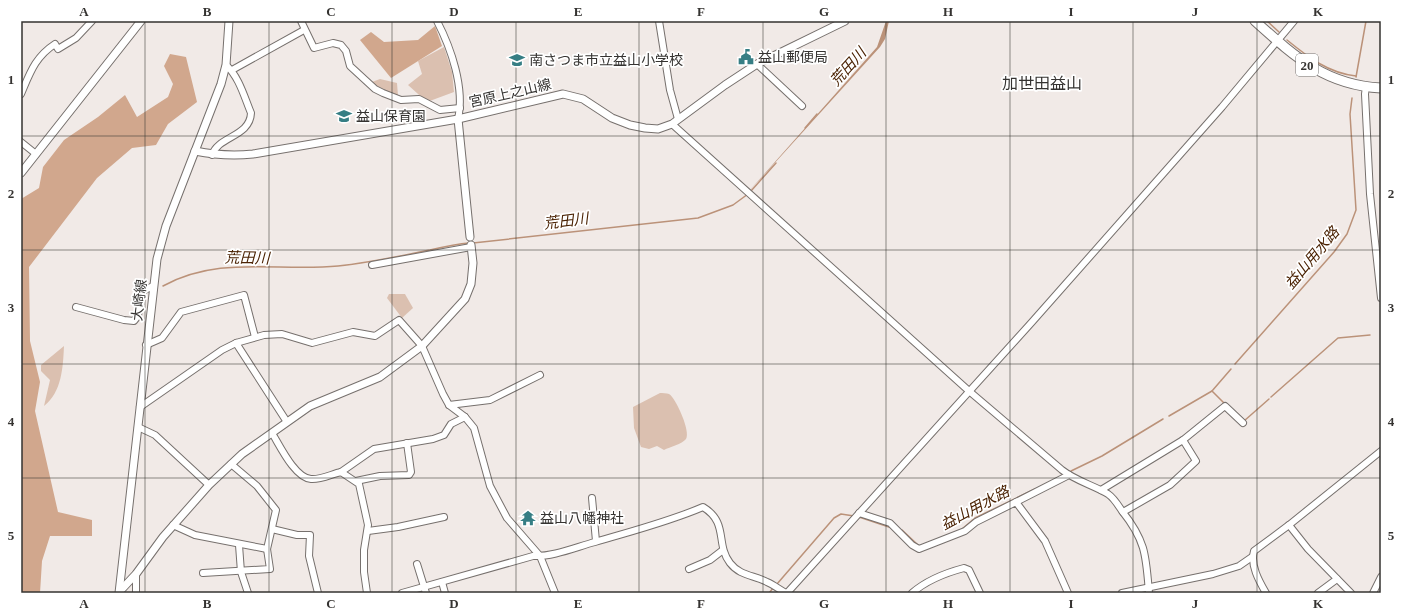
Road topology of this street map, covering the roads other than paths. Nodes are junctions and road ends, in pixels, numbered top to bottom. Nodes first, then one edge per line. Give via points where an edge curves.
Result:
1 (92, 21) edge
2 (140, 21) edge
3 (302, 21) edge
4 (437, 21) edge
5 (659, 21) edge
6 (844, 21) edge
7 (1255, 21) edge
8 (1294, 21) edge
9 (231, 22) edge
10 (304, 30) junction
11 (1276, 41) junction
12 (756, 64) junction
13 (226, 65) junction
14 (232, 70) junction
15 (1368, 87) junction
16 (1381, 88) edge
17 (21, 94) edge
18 (802, 106) dead end
19 (460, 108) junction
20 (458, 119) junction
21 (678, 119) junction
22 (672, 124) junction
23 (21, 142) edge
24 (195, 151) junction
25 (36, 154) junction
26 (212, 155) junction
27 (21, 173) edge
28 (471, 243) junction
29 (372, 265) dead end
30 (153, 286) junction
31 (1381, 298) edge
32 (76, 307) dead end
33 (255, 337) junction
34 (236, 343) junction
35 (146, 345) junction
36 (422, 346) junction
37 (540, 375) dead end
38 (968, 391) junction
39 (449, 405) junction
40 (140, 407) junction
41 (465, 417) junction
42 (287, 422) junction
43 (1243, 423) dead end
44 (138, 427) junction
45 (272, 433) junction
46 (1183, 440) junction
47 (407, 443) junction
48 (1381, 451) edge
49 (231, 464) junction
50 (341, 472) junction
51 (1068, 476) junction
52 (356, 481) junction
53 (209, 485) junction
54 (1101, 490) junction
55 (592, 498) dead end
56 (1016, 502) junction
57 (1123, 512) junction
58 (859, 513) junction
59 (444, 517) dead end
60 (173, 525) junction
61 (1289, 525) junction
62 (272, 529) junction
63 (368, 531) junction
64 (596, 541) junction
65 (239, 545) junction
66 (267, 549) junction
67 (724, 550) junction
68 (540, 556) junction
69 (1252, 557) junction
70 (417, 564) dead end
71 (689, 569) dead end
72 (241, 572) junction
73 (203, 573) dead end
74 (136, 574) junction
75 (1381, 577) edge
76 (1338, 579) junction
77 (442, 582) junction
78 (425, 590) edge
79 (1149, 591) edge
80 (120, 592) edge
81 (136, 593) edge
82 (248, 593) edge
83 (318, 593) edge
84 (367, 593) edge
85 (402, 593) edge
86 (445, 593) edge
87 (555, 593) edge
88 (786, 593) edge
89 (912, 593) edge
90 (980, 593) edge
91 (1068, 593) edge
92 (1122, 593) edge
93 (1266, 593) edge
94 (1318, 593) edge
95 (1352, 593) edge
96 (1373, 593) edge

1 - 17 street via 67,45 58,49 55,44 41,54
2 - 25 street
3 - 10 street
4 - 19 street via 450,52
5 - 21 street via 670,90
6 - 12 street, 宮原上之山線
7 - 11 main road, 20
8 - 11 street
9 - 13 street, 大崎線
10 - 14 street
10 - 19 street via 314,48 333,43 344,47 350,66 383,93 401,100 419,99 440,110
11 - 15 main road, 20 via 1319,72 1342,82
11 - 38 street via 1222,107
12 - 18 street
12 - 21 street, 宮原上之山線
13 - 14 street
13 - 24 street, 大崎線 via 216,101
14 - 26 street via 249,108 250,117 243,129 214,148
15 - 16 main road, 20
15 - 31 street via 1365,94 1370,194
19 - 20 street
20 - 22 street, 宮原上之山線 via 563,94 592,103 612,118 638,127 658,129
20 - 26 street, 宮原上之山線 via 253,154
20 - 28 street
21 - 22 street, 宮原上之山線
22 - 38 street
23 - 25 street
24 - 26 street, 宮原上之山線
24 - 30 street, 大崎線 via 166,226
25 - 27 street
28 - 29 street
28 - 36 street via 471,284 465,299
30 - 32 street via 141,292 138,316 134,321
30 - 35 street, 大崎線
33 - 34 street
33 - 35 street via 244,295 181,312 162,338
33 - 36 street via 282,334 312,343 353,332 375,336 399,320
34 - 40 street
34 - 42 street
35 - 40 street, 大崎線
36 - 39 street
36 - 42 street via 380,377 318,402
37 - 39 street via 490,400
38 - 51 street
38 - 58 street
39 - 41 street
40 - 44 street, 大崎線
41 - 47 street via 451,424 444,435
41 - 68 street via 474,428 497,502 518,533
42 - 45 street
43 - 46 street via 1225,406
44 - 53 street via 155,435
44 - 80 street, 大崎線
45 - 49 street
45 - 50 street via 296,471 302,476 312,480
46 - 54 street
46 - 57 street via 1196,462 1170,485
47 - 50 street via 374,449
47 - 52 street via 411,472 409,475 380,476
48 - 61 street
49 - 53 street
49 - 62 street via 257,486 273,505 276,510
50 - 52 street
51 - 54 street
51 - 56 street
52 - 63 street via 360,486
53 - 60 street
54 - 57 street via 1110,495
55 - 64 street
56 - 58 street via 976,522 965,531 919,549 890,523
56 - 91 street via 1045,542
57 - 79 street via 1142,540
58 - 88 street
59 - 63 street
60 - 65 street via 195,535
60 - 74 street
61 - 69 street via 1254,551
61 - 76 street via 1308,549
62 - 66 street
62 - 83 street via 297,535 310,535 309,556
63 - 84 street via 364,550
64 - 67 street via 666,522 703,507 715,516 719,523
64 - 68 street
65 - 66 street
65 - 72 street
66 - 72 street via 270,569
67 - 71 street via 710,560
67 - 88 street via 726,558 737,570
68 - 77 street
68 - 87 street
69 - 79 street via 1239,566 1222,572
69 - 93 street
70 - 78 street
72 - 73 street
72 - 82 street
74 - 80 street
74 - 81 street
75 - 96 street
76 - 94 street
76 - 95 street
77 - 78 street
77 - 86 street
78 - 85 street
79 - 92 street
89 - 90 street via 945,573 964,568 969,570

